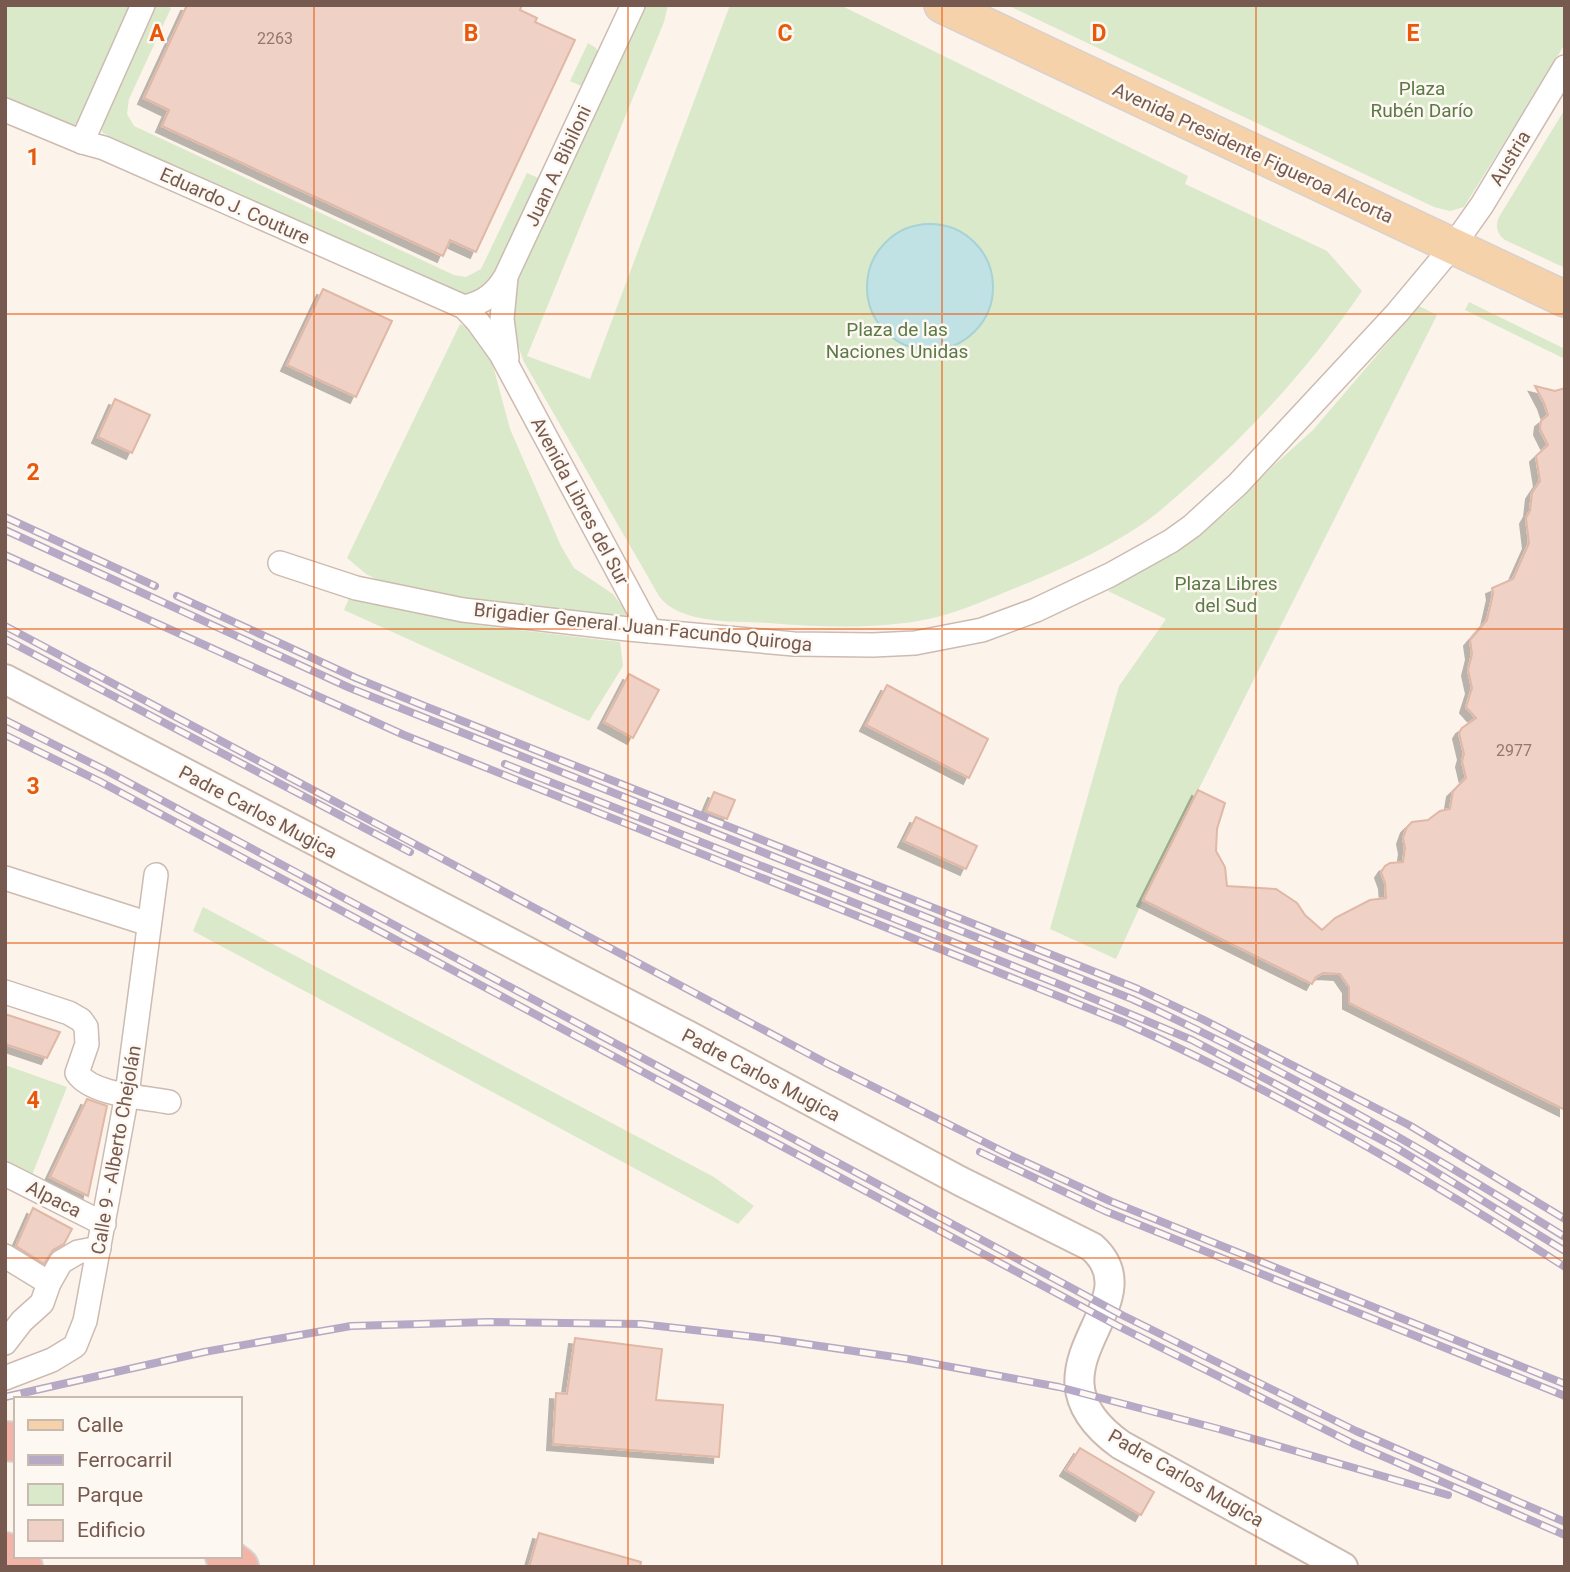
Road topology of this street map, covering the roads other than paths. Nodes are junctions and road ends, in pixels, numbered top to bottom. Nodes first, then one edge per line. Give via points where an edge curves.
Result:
1 (143, 5) edge
2 (633, 5) edge
3 (942, 5) edge
4 (1565, 67) edge
5 (5, 110) edge
6 (82, 142) junction
7 (1453, 246) junction
8 (506, 276) junction
9 (1565, 299) edge
10 (464, 307) junction
11 (510, 371) junction
12 (280, 563) dead end
13 (650, 631) junction
14 (5, 679) edge
15 (156, 875) dead end
16 (5, 878) edge
17 (149, 924) junction
18 (5, 992) edge
19 (127, 1094) junction
20 (169, 1102) dead end
21 (6, 1177) edge
22 (104, 1224) junction
23 (99, 1248) junction
24 (5, 1256) edge
25 (49, 1283) junction
26 (14, 1316) edge
27 (5, 1343) edge
28 (5, 1378) edge
29 (5, 1552) edge
30 (23, 1567) edge
31 (1343, 1567) edge

1 - 6 street
2 - 8 street, Juan A. Bibiloni
3 - 7 main road, Avenida Presidente Figueroa Alcorta
4 - 7 street, Austria
5 - 6 street, Eduardo J. Couture
6 - 10 street, Eduardo J. Couture
7 - 9 main road, Avenida Presidente Figueroa Alcorta
7 - 13 street, Brigadier General Juan Facundo Quiroga via 1238,484 1171,541 1110,575 982,630 915,643 794,644
8 - 10 street, Juan A. Bibiloni via 485,300
8 - 11 street, Avenida Libres del Sur via 502,319
10 - 11 street, Avenida Libres del Sur
11 - 13 street, Avenida Libres del Sur
12 - 13 street, Brigadier General Juan Facundo Quiroga via 406,600
14 - 31 street, Padre Carlos Mugica via 1091,1247 1107,1263 1111,1286 1080,1363 1081,1391 1095,1422 1121,1445
15 - 17 street, Calle 9 - Alberto Chejolán
16 - 17 street
17 - 19 street, Calle 9 - Alberto Chejolán
18 - 19 street via 81,1020 87,1044 77,1073 97,1088
19 - 20 street
19 - 22 street, Calle 9 - Alberto Chejolán
21 - 22 street, Alpaca
22 - 23 street, Calle 9 - Alberto Chejolán
23 - 25 street via 78,1252 61,1262
23 - 28 street, Calle 9 - Alberto Chejolán via 85,1321 75,1346
24 - 25 street
25 - 26 street via 43,1303
26 - 27 street
29 - 30 highway

